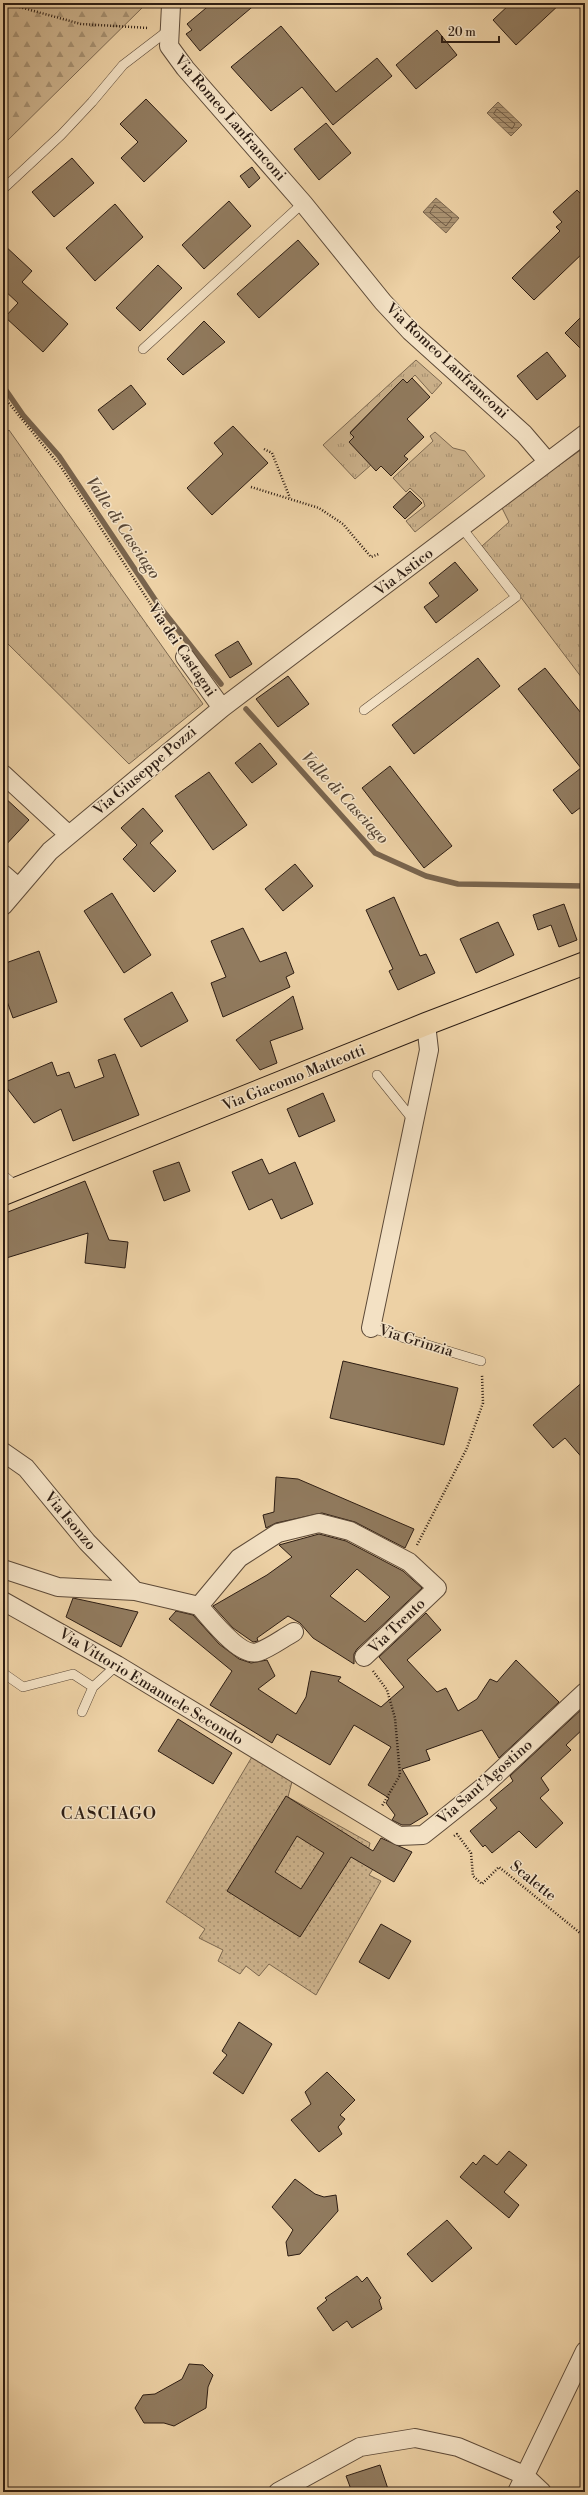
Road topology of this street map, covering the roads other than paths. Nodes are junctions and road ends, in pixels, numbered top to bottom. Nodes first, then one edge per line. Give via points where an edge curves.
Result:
1 (173, 3) edge
2 (170, 29) junction
3 (3, 189) edge
4 (303, 203) junction
5 (143, 349) dead end
6 (585, 434) edge
7 (548, 462) junction
8 (462, 528) junction
9 (185, 656) road end
10 (222, 708) junction
11 (364, 710) dead end
12 (3, 774) edge
13 (69, 835) junction
14 (3, 874) edge
15 (18, 887) junction
16 (3, 906) edge
17 (585, 963) edge
18 (426, 1024) junction
19 (377, 1075) dead end
20 (414, 1121) junction
21 (8, 1186) edge
22 (371, 1328) joint
23 (481, 1361) road end
24 (3, 1452) edge
25 (3, 1569) edge
26 (135, 1591) junction
27 (3, 1601) edge
28 (198, 1606) junction
29 (294, 1632) dead end
30 (364, 1657) road end
31 (117, 1665) junction
32 (3, 1673) edge
33 (93, 1687) junction
34 (585, 1692) edge
35 (82, 1712) dead end
36 (374, 1821) joint
37 (585, 2351) edge
38 (524, 2475) junction
39 (278, 2492) edge
40 (517, 2492) edge
41 (542, 2492) edge

1 - 2 street, Via Romeo Lanfranconi
2 - 3 lane via 123,65 61,135
2 - 4 street, Via Romeo Lanfranconi via 169,46 185,68
4 - 5 lane
4 - 7 street, Via Romeo Lanfranconi via 383,302 410,331 508,418
6 - 7 street, Via Astico
7 - 8 street, Via Astico
8 - 10 street, Via Astico
8 - 11 lane via 516,597
9 - 10 street, Via dei Castagni
10 - 13 street, Via Giuseppe Pozzi
12 - 13 street
13 - 15 street, Via Giuseppe Pozzi via 50,851
14 - 15 street
15 - 16 street, Via Giuseppe Pozzi
17 - 18 main road, Via Giacomo Matteotti
18 - 20 street, Via Grinzia via 429,1050
18 - 21 main road, Via Giacomo Matteotti
19 - 20 lane
20 - 22 street, Via Grinzia
22 - 23 lane, Via Grinzia
24 - 26 street, Via Isonzo via 26,1468 87,1542
25 - 26 street via 58,1586
26 - 28 street
27 - 31 street, Via Vittorio Emanuele Secondo
28 - 29 street via 235,1644 248,1651 257,1652
28 - 30 street, Via Trento via 239,1558 278,1533 319,1524 350,1531 409,1562 438,1588
31 - 33 lane
31 - 36 street, Via Vittorio Emanuele Secondo
32 - 33 lane via 23,1687 73,1674
33 - 35 lane
34 - 36 street, Via Sant'Agostino via 482,1788 423,1834 399,1836
37 - 38 street
38 - 39 street via 458,2447 415,2438 360,2447
38 - 40 street
38 - 41 street

